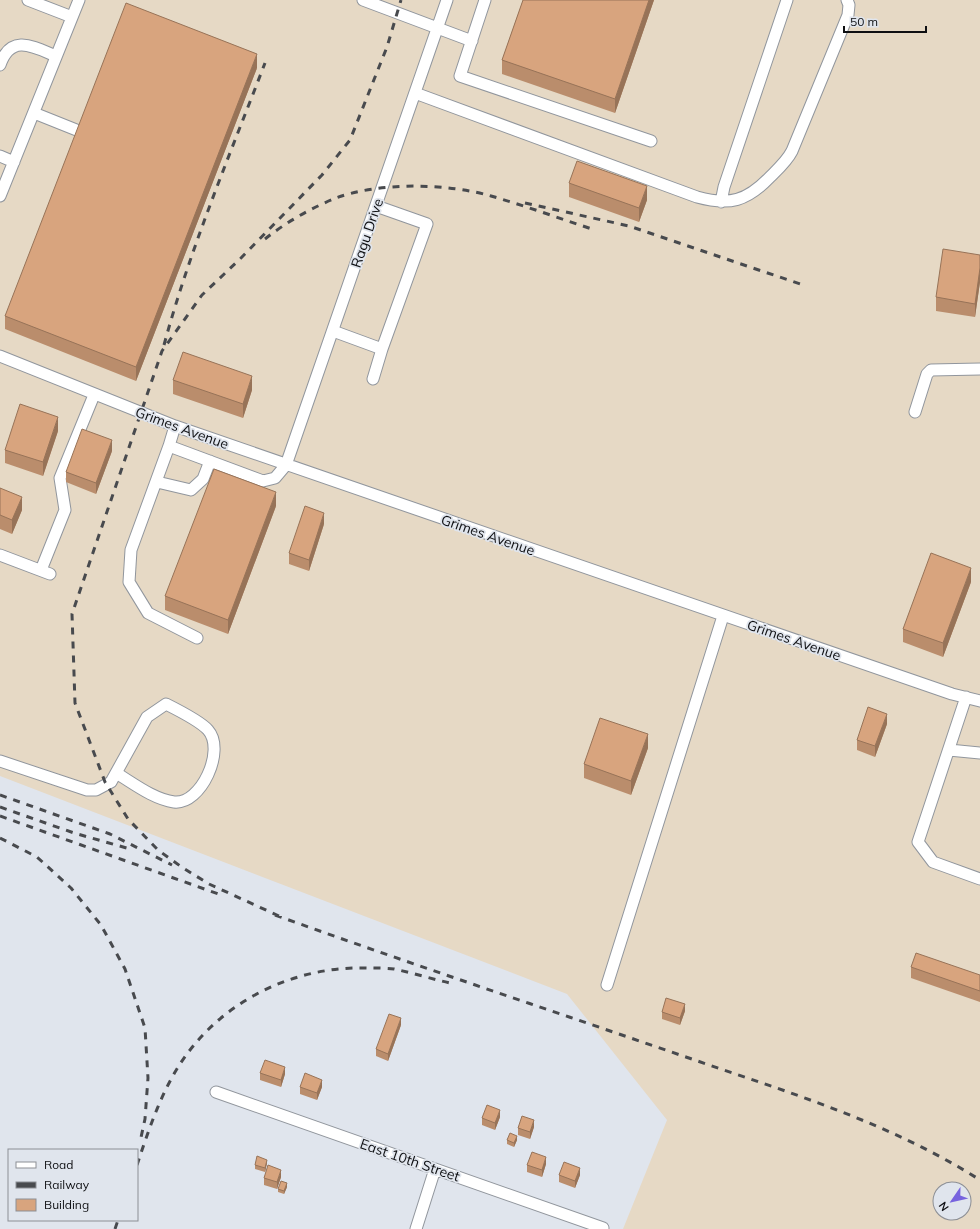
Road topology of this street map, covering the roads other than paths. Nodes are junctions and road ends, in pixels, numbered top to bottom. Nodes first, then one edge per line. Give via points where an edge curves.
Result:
1 (28, 0) edge
2 (79, 0) edge
3 (363, 0) edge
4 (446, 0) edge
5 (485, 0) edge
6 (787, 0) edge
7 (847, 0) edge
8 (72, 17) junction
9 (437, 28) junction
10 (472, 41) junction
11 (56, 56) junction
12 (0, 65) edge
13 (415, 93) junction
14 (34, 113) junction
15 (78, 131) edge
16 (651, 141) dead end
17 (0, 156) edge
18 (14, 162) junction
19 (0, 196) edge
20 (721, 202) junction
21 (376, 206) junction
22 (333, 331) junction
23 (382, 349) junction
24 (0, 356) edge
25 (980, 369) edge
26 (373, 378) dead end
27 (94, 395) junction
28 (915, 412) dead end
29 (175, 426) junction
30 (169, 446) junction
31 (210, 461) junction
32 (286, 465) junction
33 (157, 482) junction
34 (0, 555) edge
35 (723, 616) junction
36 (197, 638) dead end
37 (966, 698) junction
38 (980, 701) edge
39 (949, 750) junction
40 (980, 753) edge
41 (0, 761) edge
42 (116, 773) junction
43 (980, 879) edge
44 (607, 985) dead end
45 (216, 1092) dead end
46 (435, 1169) junction
47 (581, 1225) edge
48 (603, 1228) dead end
49 (416, 1229) edge

1 - 8 street
2 - 8 street
3 - 9 street
4 - 9 street, Ragu Drive
5 - 10 street
6 - 20 street
7 - 20 street via 848,15 788,158 756,191 742,199
8 - 11 street
9 - 10 street
9 - 13 street, Ragu Drive
10 - 16 street via 460,76
11 - 12 street via 29,44 20,44 10,50
11 - 14 street
13 - 20 street via 697,197
13 - 21 street, Ragu Drive
14 - 15 street
14 - 18 street
17 - 18 street
18 - 19 street
21 - 22 street, Ragu Drive
21 - 23 street via 427,224
22 - 23 street
22 - 32 street, Ragu Drive
23 - 26 street
24 - 27 street, Grimes Avenue
25 - 28 street via 931,370 927,374
27 - 29 street, Grimes Avenue
27 - 34 street via 60,478 65,510 46,572
29 - 30 street
29 - 32 street, Grimes Avenue
30 - 31 street
30 - 33 street
31 - 32 street via 263,481 275,478
31 - 33 street via 203,478 191,490
32 - 35 street, Grimes Avenue
33 - 36 street via 131,550 129,582 148,613
35 - 37 street, Grimes Avenue
35 - 44 street
37 - 38 street, Grimes Avenue
37 - 39 street
39 - 40 street
39 - 43 street via 918,842 933,862
41 - 42 street via 87,790 96,790 111,782
42 - 42 street via 147,718 166,704 208,730 215,745 213,764 190,800 174,802 156,796
45 - 46 street, East 10th Street
46 - 47 street, East 10th Street
46 - 49 street
47 - 48 street, East 10th Street

